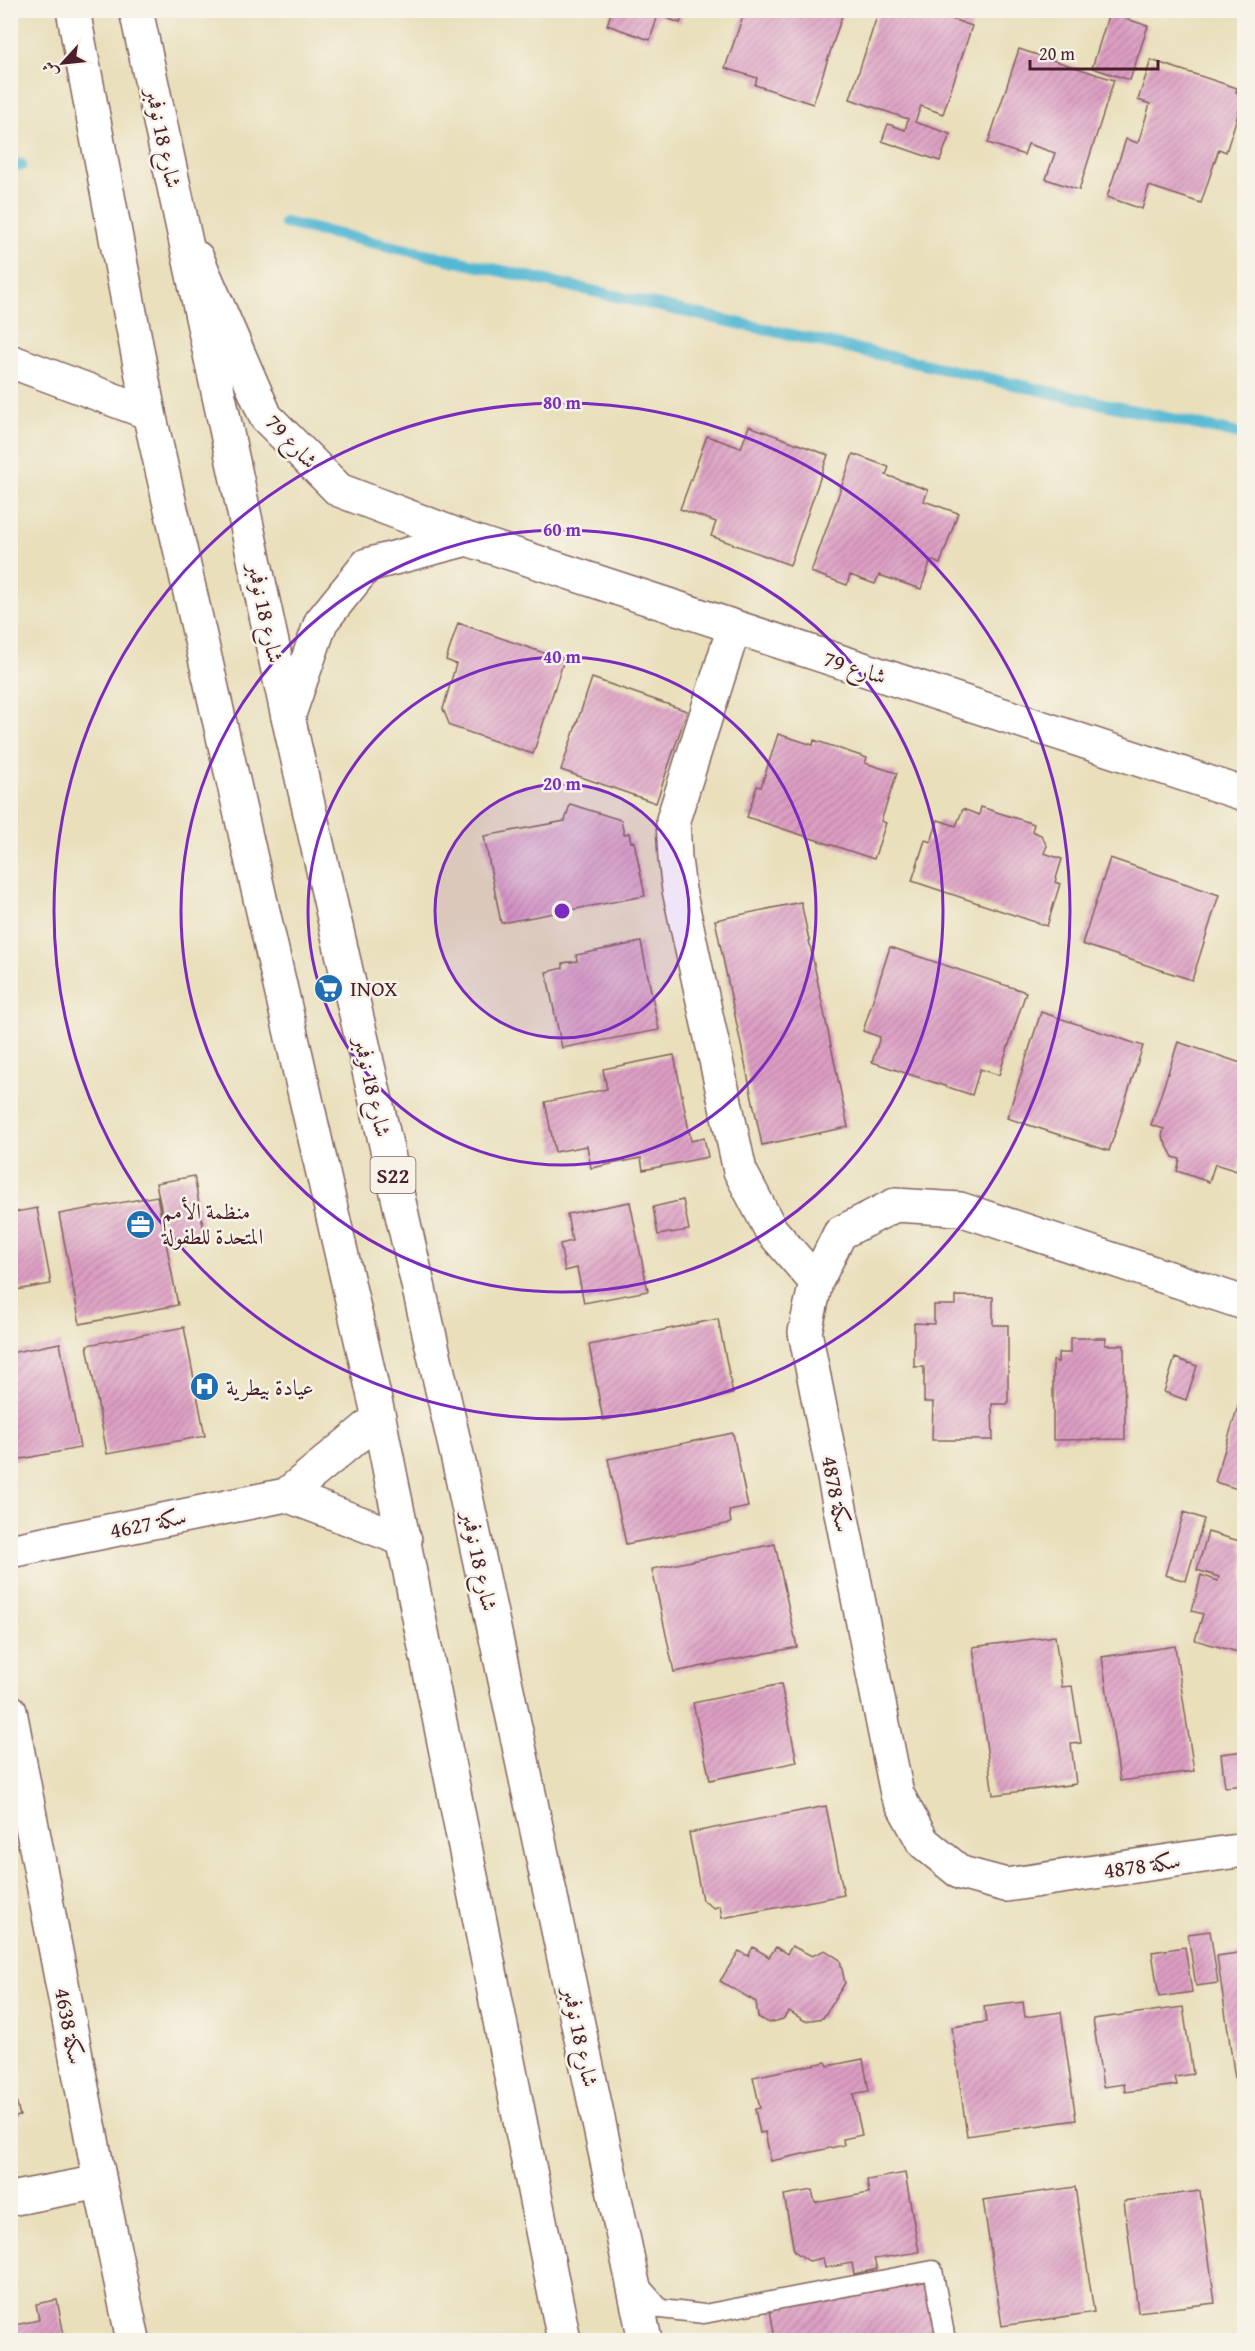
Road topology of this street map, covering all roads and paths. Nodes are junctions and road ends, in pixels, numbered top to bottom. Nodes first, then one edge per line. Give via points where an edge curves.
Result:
1 (74, 10) edge
2 (136, 10) edge
3 (184, 228) junction
4 (10, 361) edge
5 (149, 413) junction
6 (467, 539) junction
7 (734, 627) junction
8 (288, 717) junction
9 (1245, 794) edge
10 (816, 1282) junction
11 (1245, 1303) edge
12 (379, 1418) junction
13 (286, 1495) junction
14 (405, 1540) junction
15 (10, 1551) edge
16 (10, 1711) edge
17 (1245, 1850) edge
18 (100, 2182) junction
19 (10, 2199) edge
20 (632, 2276) junction
21 (133, 2340) edge
22 (564, 2340) edge
23 (645, 2340) edge
24 (946, 2340) edge

1 - 5 street
2 - 3 street, شارع 18 نوفمبر / S22
3 - 6 street, 79 شارع via 266,417 339,490
3 - 8 street, شارع 18 نوفمبر / S22
4 - 5 street
5 - 12 street
6 - 7 street, 79 شارع
6 - 8 street via 367,565 321,622
7 - 9 street, 79 شارع
7 - 10 street via 673,820 675,859 740,1171 771,1230
8 - 20 street, شارع 18 نوفمبر / S22 via 460,1468
10 - 11 street, سكة 4878 via 840,1233 895,1205 960,1209
10 - 17 street, سكة 4878 via 805,1332 897,1794 923,1842 961,1873 1006,1885
12 - 13 street, سكة 4627
12 - 14 street
13 - 14 street
13 - 15 street, سكة 4627
14 - 22 street
16 - 18 street, سكة 4638
18 - 19 street
18 - 21 street, سكة 4638
20 - 23 street, شارع 18 نوفمبر / S22
20 - 24 lane via 661,2308 704,2314 933,2270

